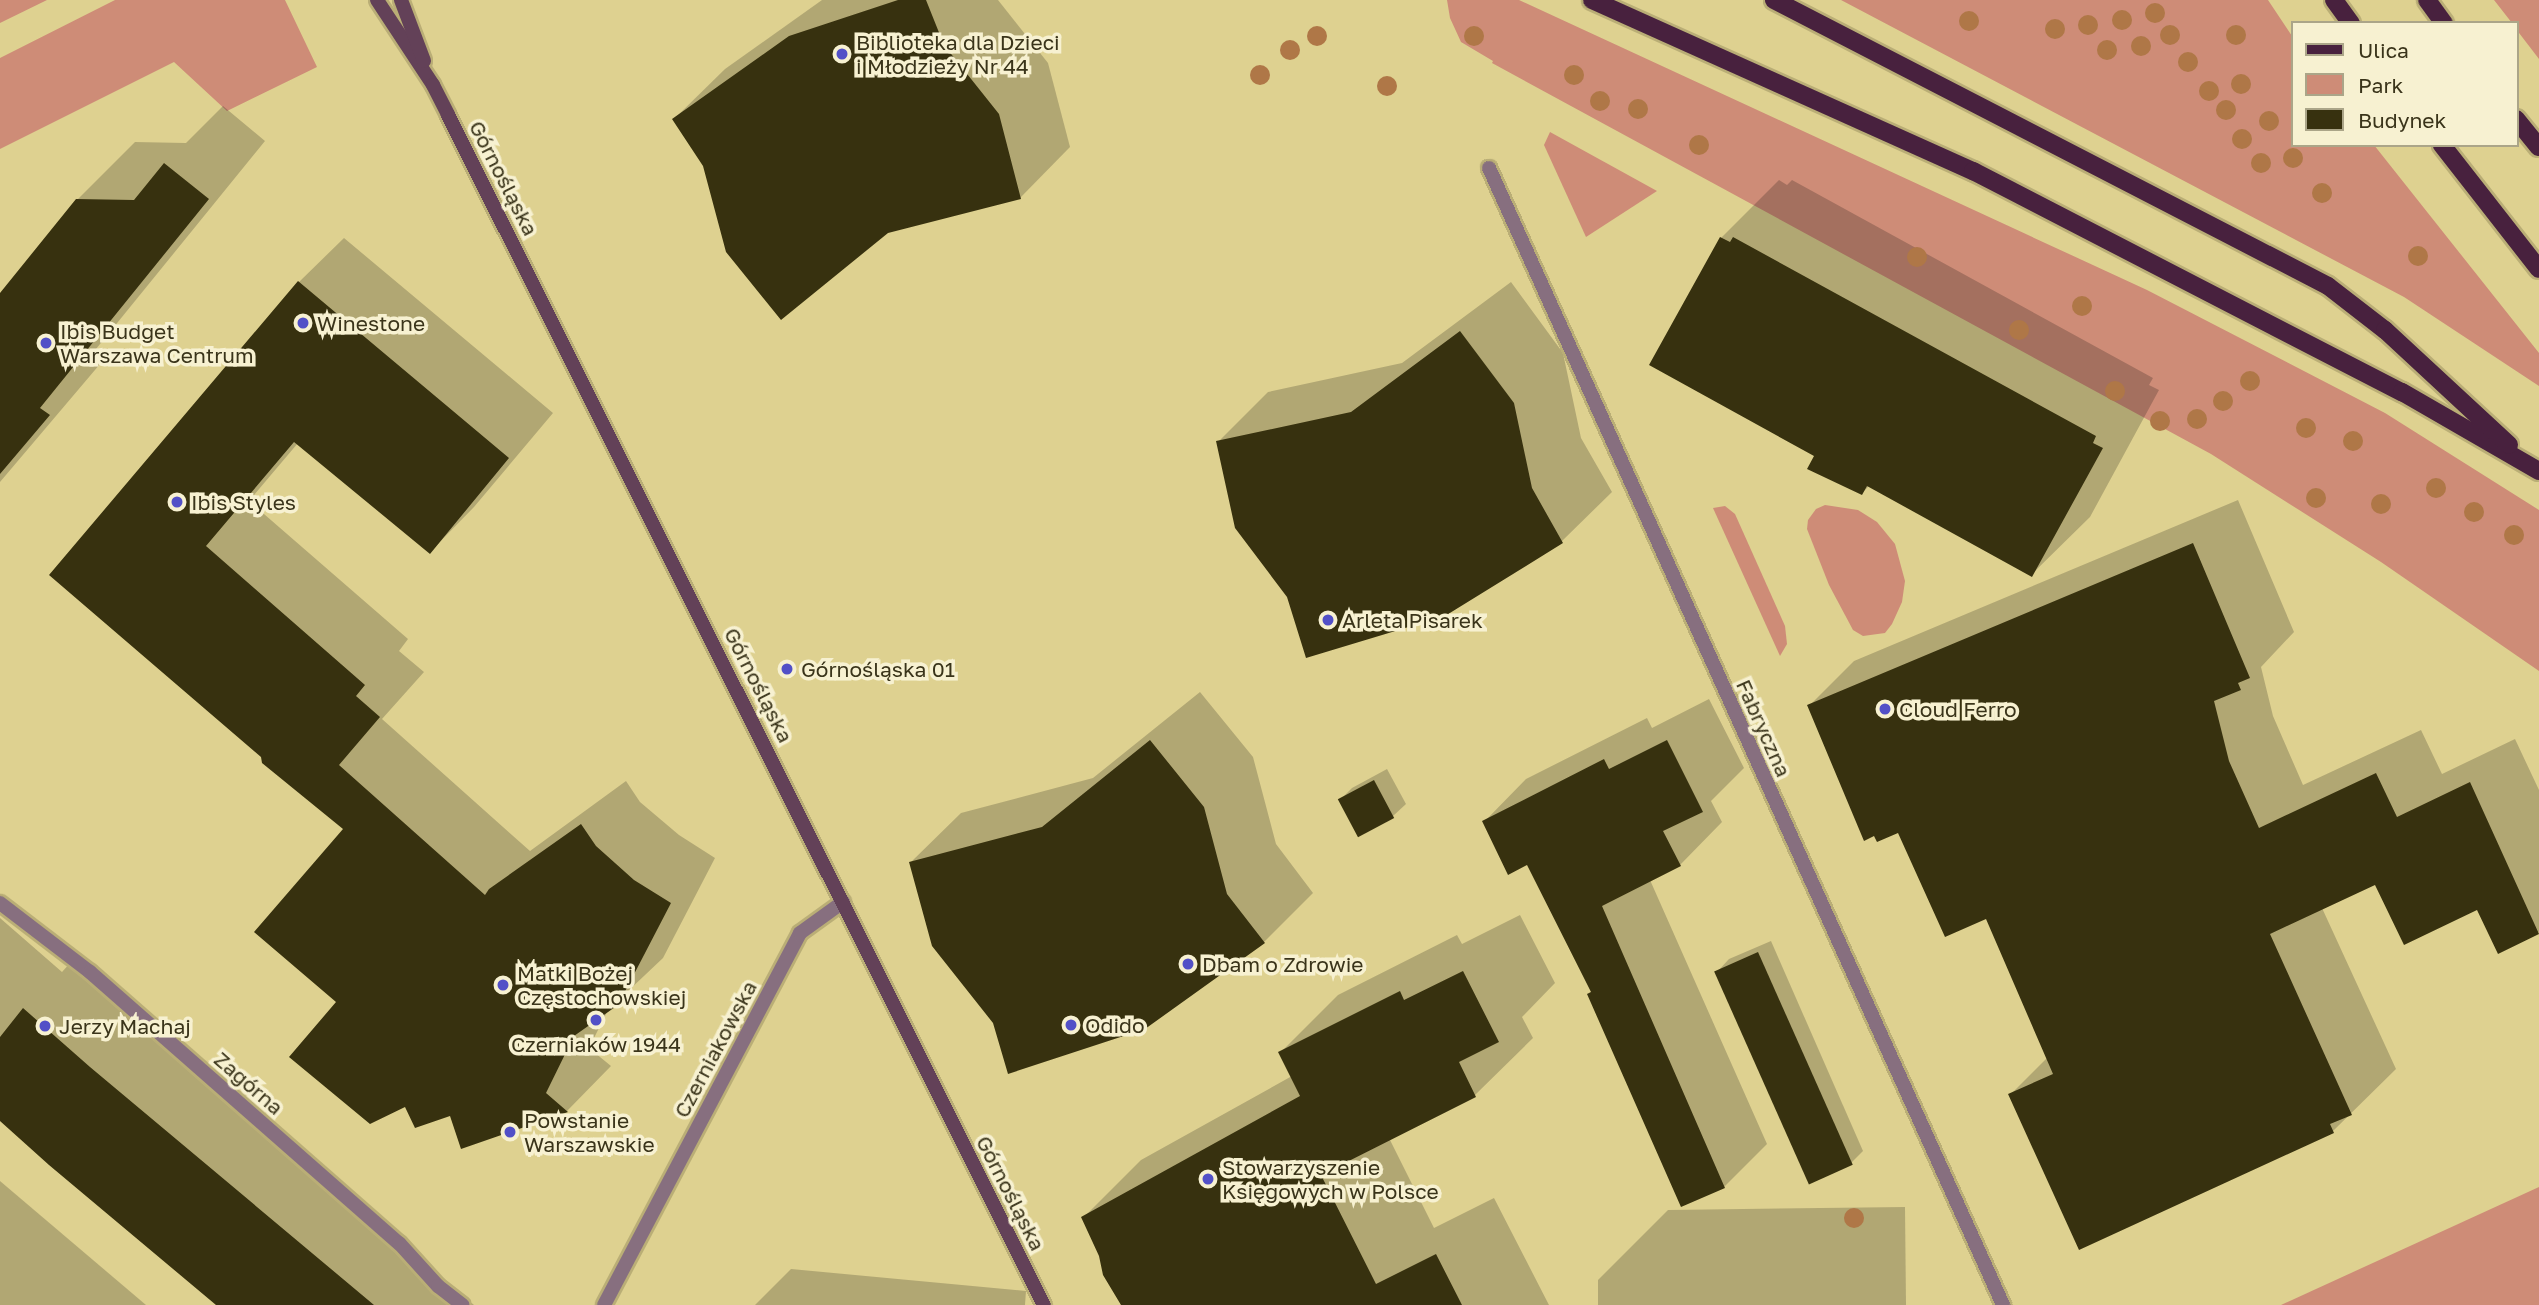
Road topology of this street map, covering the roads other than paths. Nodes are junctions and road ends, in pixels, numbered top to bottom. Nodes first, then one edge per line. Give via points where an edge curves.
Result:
1 (377, 0) edge
2 (401, 0) edge
3 (1592, 0) edge
4 (1774, 0) edge
5 (2334, 0) edge
6 (2427, 0) edge
7 (2350, 21) edge
8 (2443, 21) edge
9 (433, 85) junction
10 (2518, 121) edge
11 (2444, 147) edge
12 (2539, 147) edge
13 (1489, 168) dead end
14 (2539, 269) edge
15 (2537, 470) edge
16 (843, 902) junction
17 (0, 903) edge
18 (462, 1305) edge
19 (604, 1305) edge
20 (1044, 1305) edge
21 (2003, 1305) edge

1 - 9 street, Górnośląska
2 - 9 street, Górnośląska
3 - 15 main road via 1973,171 2402,392
4 - 15 main road via 2328,286 2385,330
5 - 7 main road
6 - 8 main road
9 - 16 street, Górnośląska
10 - 12 main road
11 - 14 main road
13 - 21 street, Fabryczna
16 - 19 street, Czerniakowska via 800,933
16 - 20 street, Górnośląska
17 - 18 street, Zagórna via 101,981 399,1243

